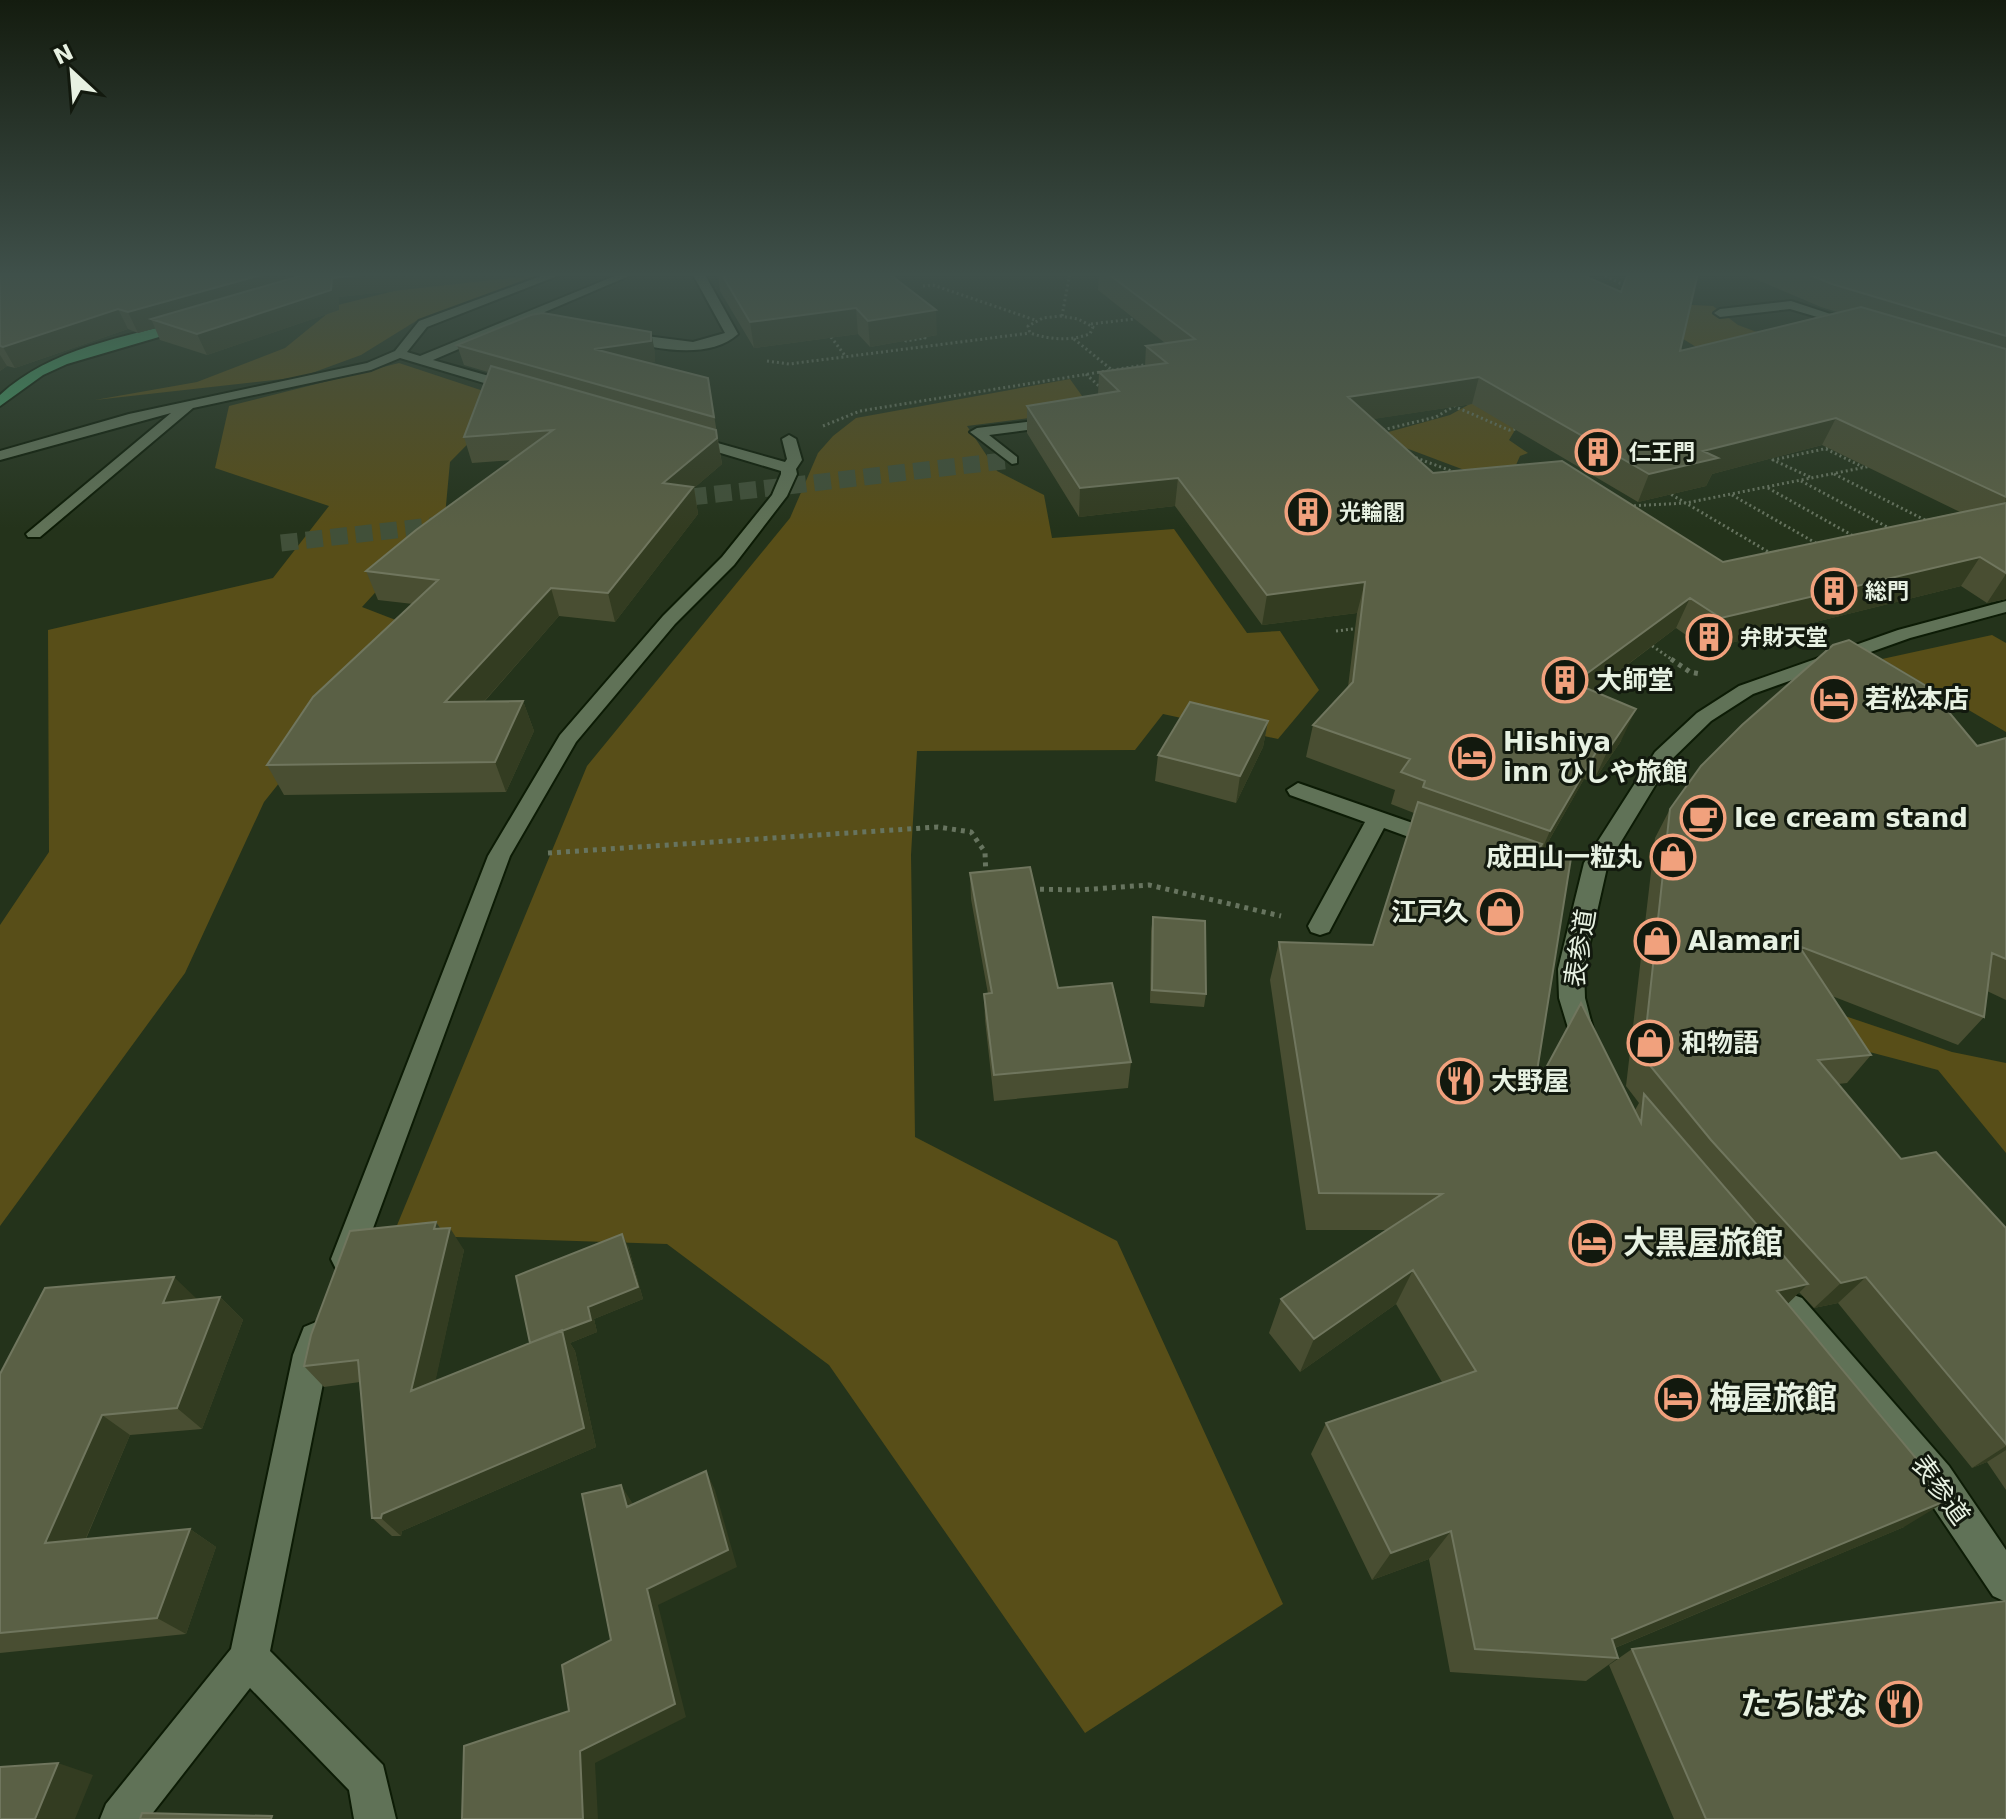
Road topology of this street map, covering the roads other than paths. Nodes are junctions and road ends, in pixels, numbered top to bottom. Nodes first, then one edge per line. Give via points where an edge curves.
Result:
1 (76, 358) edge
2 (389, 358) edge
3 (413, 358) edge
4 (426, 358) edge
5 (465, 358) edge
6 (421, 360) junction
7 (442, 367) junction
8 (532, 393) edge
9 (0, 402) edge
10 (192, 403) junction
11 (1065, 421) edge
12 (668, 432) edge
13 (789, 439) dead end
14 (0, 456) edge
15 (1012, 460) dead end
16 (788, 468) junction
17 (34, 534) dead end
18 (2006, 606) edge
19 (1298, 790) dead end
20 (1378, 818) junction
21 (1453, 845) edge
22 (1320, 926) road end
23 (1599, 1072) edge
24 (338, 1281) edge
25 (1771, 1286) edge
26 (327, 1311) edge
27 (2006, 1583) edge
28 (249, 1658) junction
29 (121, 1819) edge
30 (375, 1819) edge

1 - 9 main road via 29,376
2 - 10 street via 348,373
3 - 6 street
4 - 6 street
5 - 7 street
6 - 7 street
7 - 8 street
10 - 14 street
10 - 17 street
11 - 15 street via 977,432
12 - 16 street
13 - 16 street via 795,460
16 - 24 street via 779,496 728,561 669,620 567,739 499,856
18 - 23 street, 表参道 via 1904,634 1746,690 1704,717 1662,757 1580,891 1572,998 1586,1049
19 - 20 street
20 - 21 street
20 - 22 street
25 - 27 street, 表参道 via 1936,1479
26 - 28 street via 310,1355
28 - 29 street
28 - 30 street via 368,1780

